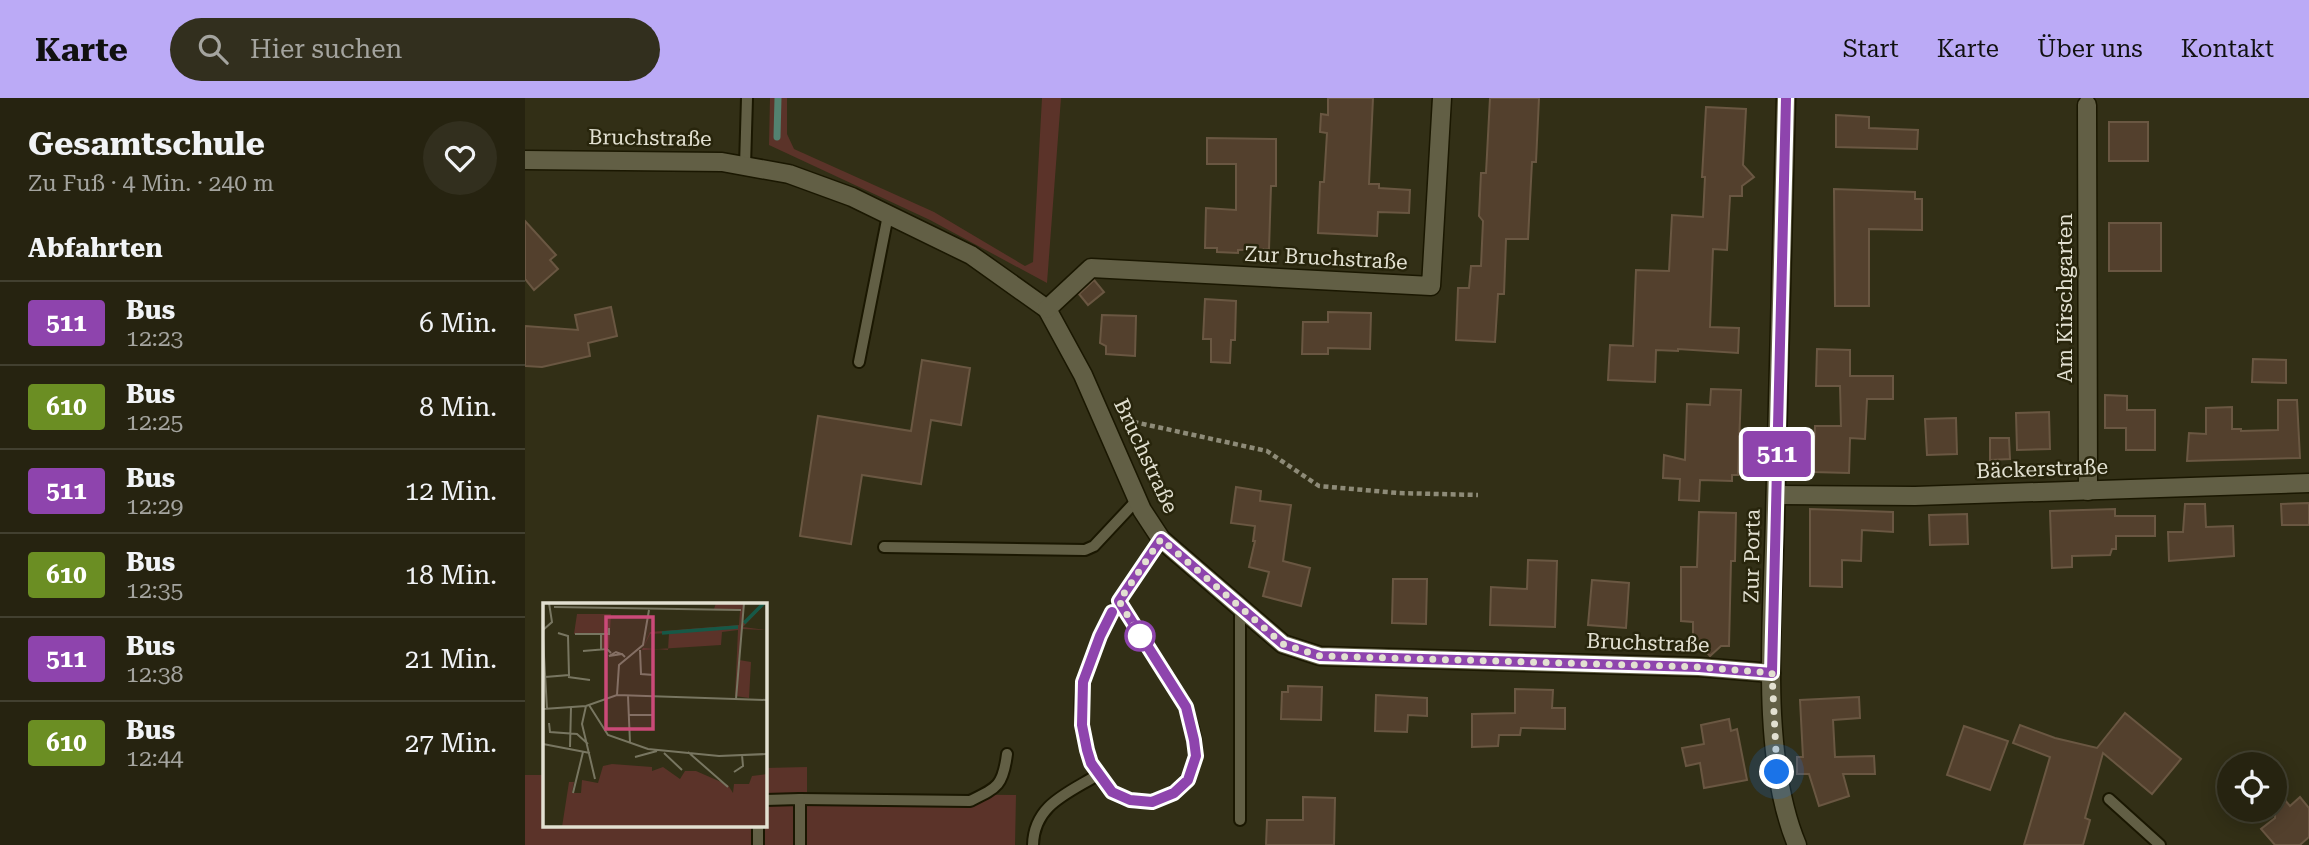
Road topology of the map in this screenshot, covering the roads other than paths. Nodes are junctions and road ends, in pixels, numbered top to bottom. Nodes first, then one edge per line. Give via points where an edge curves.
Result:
1 (747, 98) edge
2 (1442, 98) edge
3 (1786, 98) edge
4 (2087, 105) dead end
5 (525, 160) edge
6 (745, 166) junction
7 (888, 215) junction
8 (1047, 309) junction
9 (859, 362) dead end
10 (2309, 483) edge
11 (2088, 491) junction
12 (1776, 495) junction
13 (1138, 499) junction
14 (1161, 539) junction
15 (884, 547) dead end
16 (1119, 601) junction
17 (1240, 609) junction
18 (1772, 673) junction
19 (1007, 754) dead end
20 (1099, 774) junction
21 (800, 799) junction
22 (2109, 799) dead end
23 (767, 800) edge
24 (1240, 820) dead end
25 (800, 845) edge
26 (1033, 845) edge
27 (1797, 845) edge
28 (2160, 845) edge

1 - 6 lane
2 - 8 street, Zur Bruchstraße via 1431,286 1091,268
3 - 12 street, Zur Porta
4 - 11 street, Am Kirschgarten
5 - 6 street, Bruchstraße
6 - 7 street, Bruchstraße via 789,174
7 - 8 street, Bruchstraße via 971,255
7 - 9 lane
8 - 13 street, Bruchstraße via 1083,375
10 - 11 street, Bäckerstraße
11 - 12 street, Bäckerstraße
12 - 18 street, Zur Porta
13 - 14 street, Bruchstraße
13 - 15 lane via 1085,550
14 - 16 lane
14 - 17 street, Bruchstraße
16 - 20 lane via 1100,636 1081,693 1087,750
16 - 20 lane via 1186,707 1196,756 1188,780 1174,793 1152,802 1112,792
17 - 18 street, Bruchstraße via 1283,644 1320,656
17 - 24 lane
18 - 27 street, Zur Porta via 1777,772
19 - 21 lane via 1005,771 995,789 970,801
20 - 26 lane via 1039,816
21 - 23 lane
21 - 25 lane
22 - 28 lane

